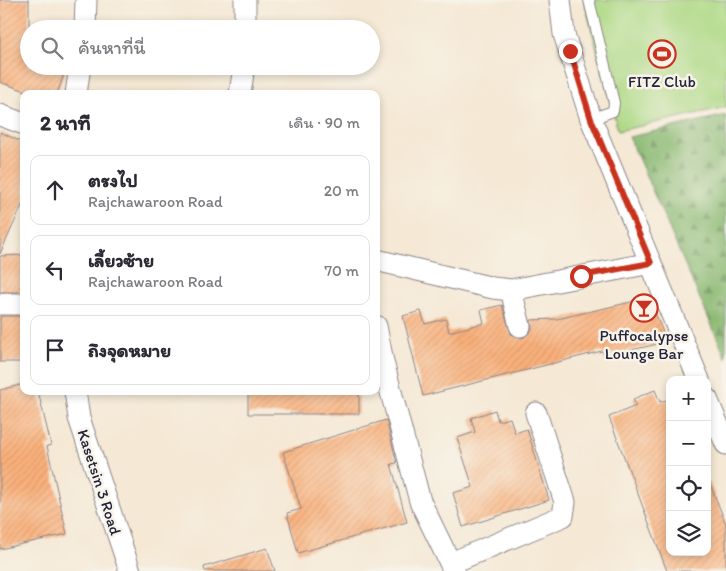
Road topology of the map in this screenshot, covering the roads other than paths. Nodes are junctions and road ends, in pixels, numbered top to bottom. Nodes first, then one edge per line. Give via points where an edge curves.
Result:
1 (86, 0) edge
2 (245, 0) edge
3 (560, 0) edge
4 (589, 0) edge
5 (85, 20) edge
6 (244, 20) edge
7 (79, 75) edge
8 (243, 75) edge
9 (77, 90) edge
10 (241, 90) edge
11 (0, 115) edge
12 (591, 119) junction
13 (20, 122) edge
14 (380, 261) edge
15 (651, 263) junction
16 (511, 290) junction
17 (0, 304) edge
18 (20, 304) edge
19 (520, 326) dead end
20 (380, 347) edge
21 (697, 376) edge
22 (76, 395) edge
23 (711, 408) edge
24 (536, 413) dead end
25 (726, 444) edge
26 (452, 567) edge
27 (130, 571) edge

1 - 5 street
2 - 6 street
3 - 12 street via 564,34
4 - 12 lane via 614,103 613,110
7 - 9 street
8 - 10 street
11 - 13 street
12 - 15 street
14 - 16 street
15 - 16 street
15 - 21 street
16 - 19 street
17 - 18 street
20 - 26 street via 420,501
22 - 27 street, Kasetsin 3 Road via 79,418
23 - 25 street
24 - 26 street via 565,502 564,516

